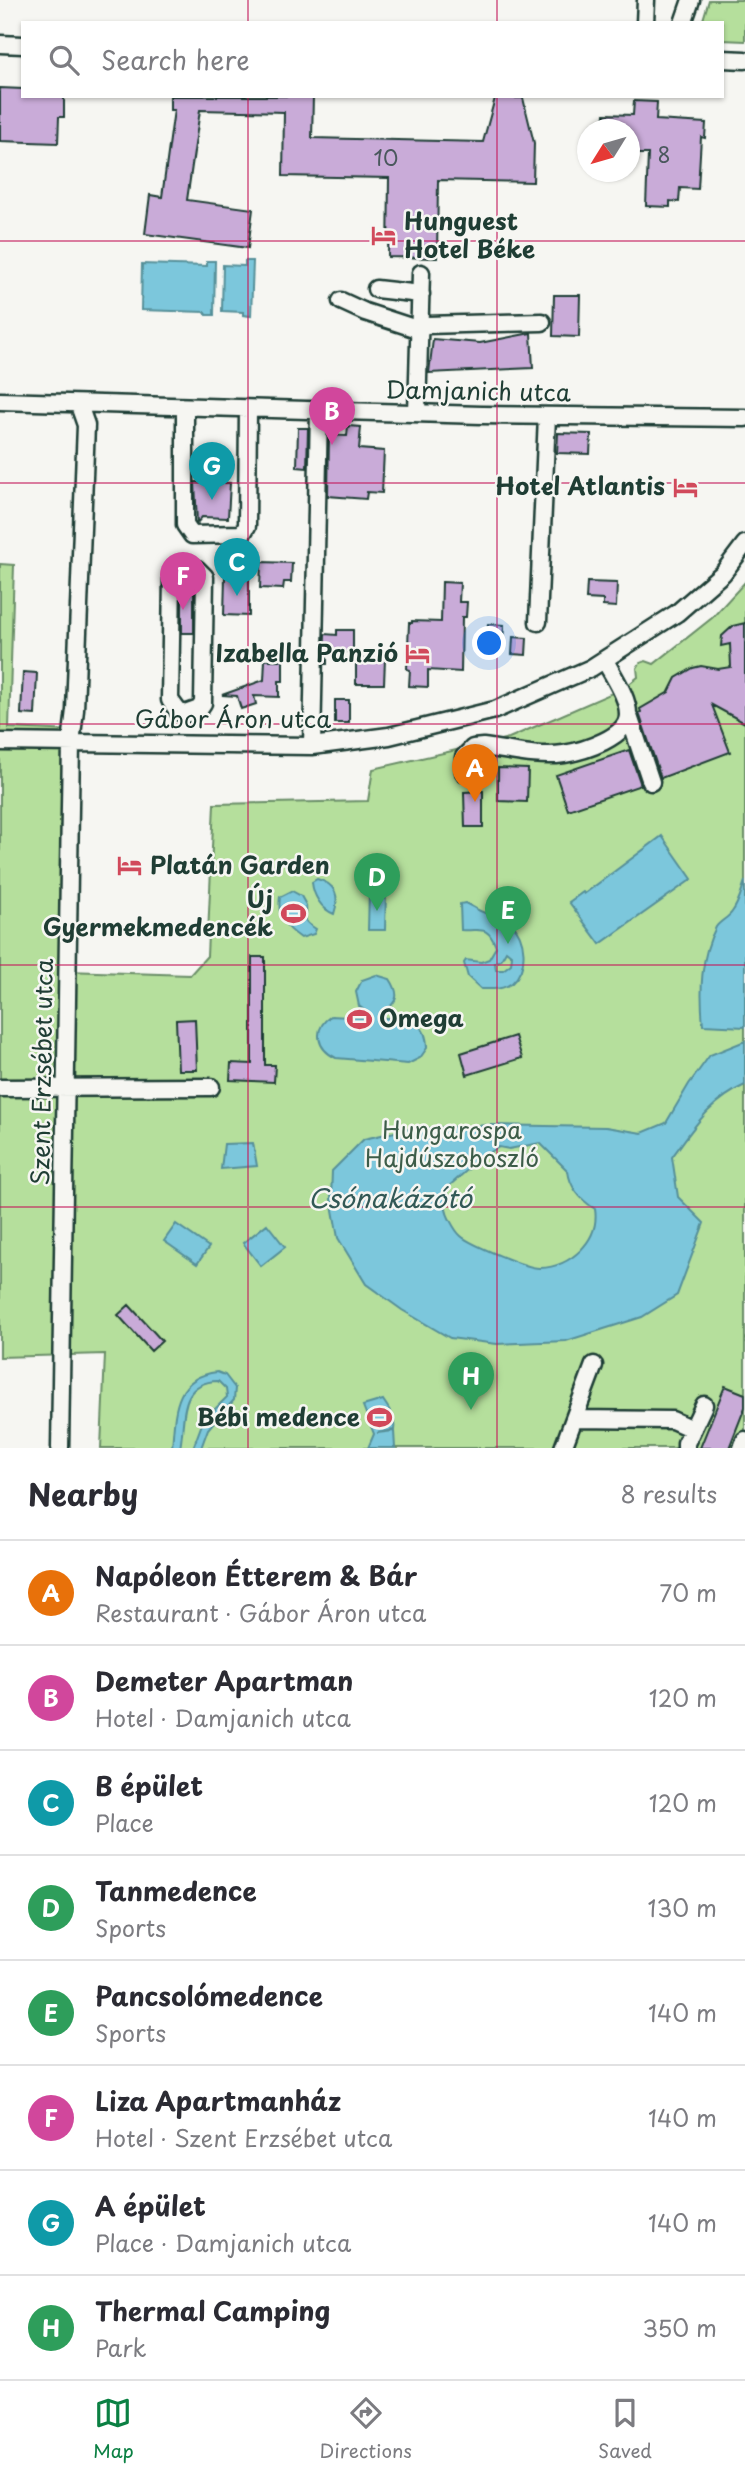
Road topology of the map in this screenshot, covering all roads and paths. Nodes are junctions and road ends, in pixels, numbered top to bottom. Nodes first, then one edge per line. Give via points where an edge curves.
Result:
1 (646, 0) edge
2 (691, 0) edge
3 (645, 21) edge
4 (684, 21) edge
5 (0, 44) edge
6 (21, 45) edge
7 (724, 60) edge
8 (745, 60) edge
9 (422, 273) dead end
10 (376, 289) dead end
11 (421, 294) junction
12 (341, 302) dead end
13 (542, 321) dead end
14 (419, 330) junction
15 (0, 401) edge
16 (79, 405) junction
17 (185, 408) junction
18 (248, 409) junction
19 (319, 411) junction
20 (417, 413) junction
21 (547, 416) junction
22 (745, 418) edge
23 (745, 544) edge
24 (538, 622) dead end
25 (605, 660) junction
26 (185, 714) junction
27 (629, 716) junction
28 (0, 742) edge
29 (71, 743) junction
30 (184, 744) junction
31 (312, 746) junction
32 (464, 772) dead end
33 (651, 782) dead end
34 (211, 1087) dead end
35 (0, 1088) edge
36 (65, 1089) junction
37 (594, 1365) dead end
38 (704, 1405) dead end
39 (575, 1419) junction
40 (692, 1429) junction
41 (745, 1440) edge
42 (60, 1448) edge
43 (564, 1448) edge
44 (686, 1448) edge
45 (741, 1448) edge

1 - 3 street
2 - 4 street
5 - 6 street
7 - 8 street
9 - 11 street
10 - 11 street
11 - 14 street
12 - 14 street
13 - 14 street via 426,325
14 - 20 street
15 - 16 street, Damjanich utca
16 - 17 street, Damjanich utca
16 - 29 street, Szent Erzsébet utca via 86,425
17 - 18 street, Damjanich utca
17 - 18 street via 185,525 192,535 242,534 247,526
18 - 19 street, Damjanich utca
19 - 20 street, Damjanich utca
19 - 31 street
20 - 21 street, Damjanich utca
21 - 22 street, Damjanich utca
21 - 24 street
23 - 25 street, Gábor Áron utca via 723,573 677,614
25 - 27 street
25 - 31 street, Gábor Áron utca via 495,710 389,736
26 - 26 street via 203,703 205,577 190,567 172,579 170,701
26 - 30 street
27 - 32 street via 623,731 614,737 564,754 473,748 464,757
27 - 33 street
28 - 29 street, Gábor Áron utca
29 - 30 street, Gábor Áron utca
29 - 36 street, Szent Erzsébet utca
30 - 31 street, Gábor Áron utca
34 - 36 street
35 - 36 street
36 - 42 street, Szent Erzsébet utca
37 - 39 street
38 - 40 street
39 - 40 street via 672,1420
39 - 43 street
40 - 44 street
41 - 45 street

